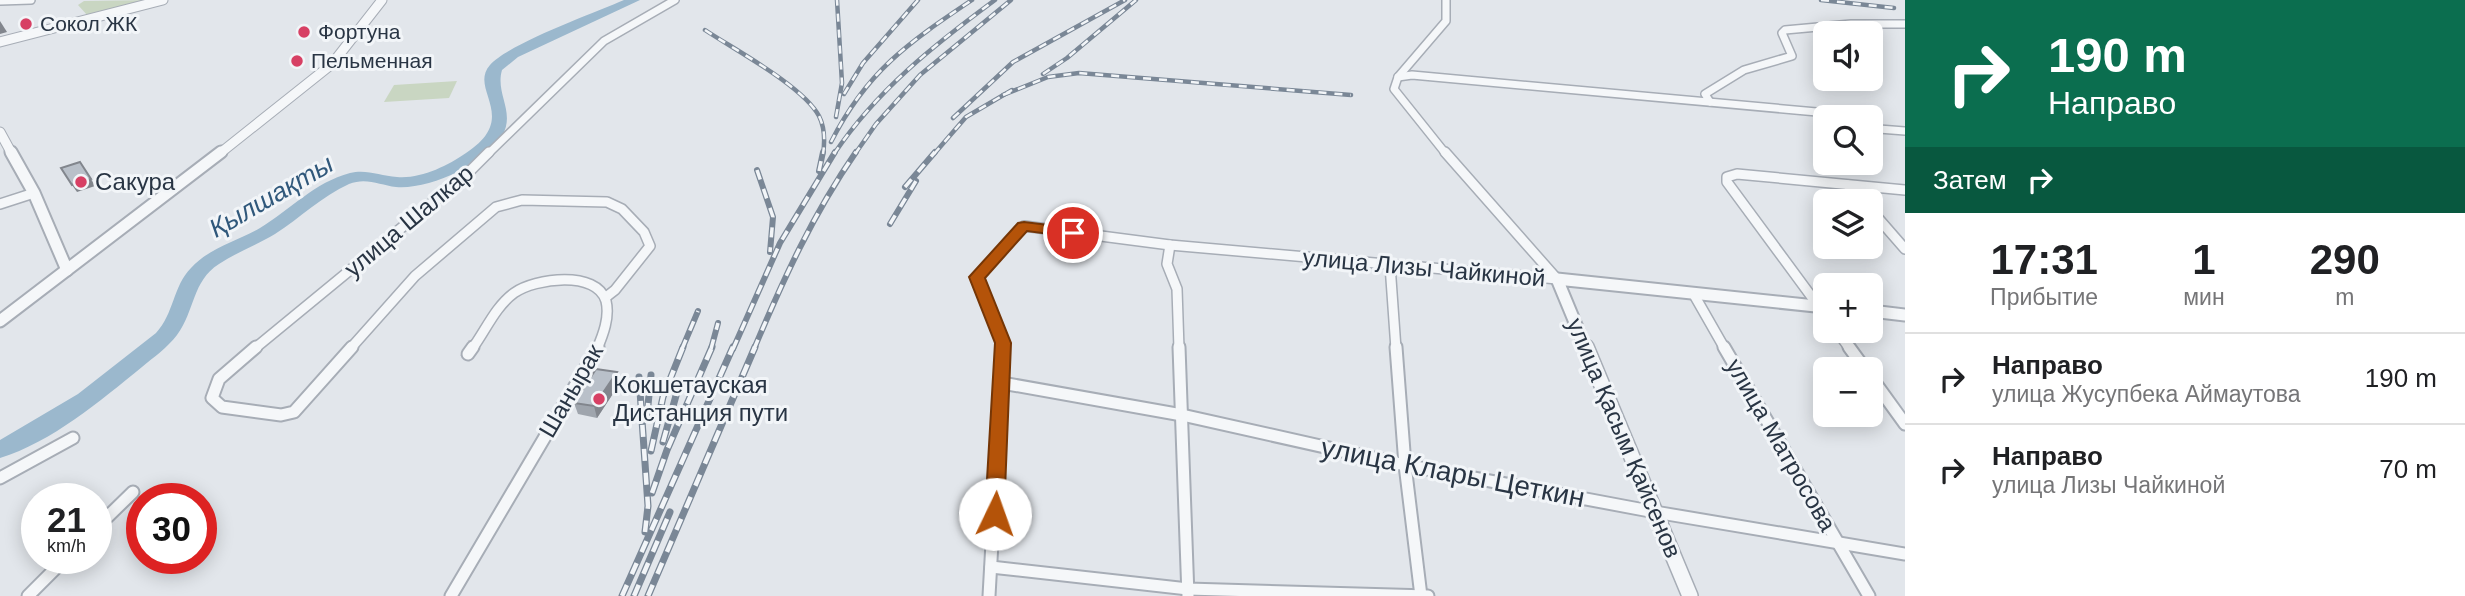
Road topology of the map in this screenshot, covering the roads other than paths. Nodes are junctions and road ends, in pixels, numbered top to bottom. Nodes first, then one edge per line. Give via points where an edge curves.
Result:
1 (31, 0) edge
2 (163, 0) edge
3 (675, 0) edge
4 (1446, 0) edge
5 (0, 1) edge
6 (379, 2) edge
7 (1905, 24) edge
8 (0, 42) edge
9 (1398, 76) junction
10 (1710, 103) junction
11 (1813, 113) edge
12 (1883, 129) edge
13 (1905, 131) edge
14 (0, 132) edge
15 (1849, 184) junction
16 (1853, 189) edge
17 (1905, 190) edge
18 (34, 193) junction
19 (0, 204) edge
20 (1883, 224) edge
21 (1170, 245) junction
22 (1905, 249) edge
23 (1390, 265) junction
24 (67, 270) junction
25 (1557, 279) junction
26 (1693, 293) junction
27 (1813, 296) edge
28 (606, 297) junction
29 (1813, 308) edge
30 (1883, 312) edge
31 (1905, 315) edge
32 (0, 321) edge
33 (468, 354) dead end
34 (1002, 383) junction
35 (1883, 394) edge
36 (1182, 415) junction
37 (1905, 424) edge
38 (73, 438) dead end
39 (1405, 464) junction
40 (0, 478) edge
41 (126, 499) edge
42 (112, 512) edge
43 (1655, 512) junction
44 (1839, 544) junction
45 (1905, 554) edge
46 (991, 567) junction
47 (50, 574) edge
48 (1188, 592) edge
49 (28, 596) edge
50 (451, 596) edge
51 (989, 596) edge
52 (1423, 596) edge
53 (1690, 596) edge
54 (1870, 596) edge

1 - 5 street
2 - 8 street
3 - 28 street, улица Шалкар via 604,41 467,174 227,371 212,398 222,407 289,414 430,261 491,210 508,202 594,200 622,209 648,237 650,246
4 - 9 street via 1446,20
6 - 24 street via 322,72
7 - 10 street via 1785,30 1782,33 1792,56 1744,70 1705,94
9 - 10 street
9 - 25 street via 1394,89 1434,141
10 - 11 street
12 - 13 street
14 - 18 street
15 - 16 street
15 - 17 street
15 - 27 street via 1737,174 1727,177
18 - 19 street
18 - 24 street
20 - 22 street
21 - 23 street, улица Лизы Чайкиной
21 - 34 street, улица Лизы Чайкиной via 1024,226 977,277 1003,343
21 - 36 street via 1167,264 1177,289
23 - 25 street, улица Лизы Чайкиной
23 - 39 street
24 - 32 street
25 - 26 street, улица Лизы Чайкиной
25 - 43 street, улица Қасым Қайсенов
26 - 29 street, улица Лизы Чайкиной
26 - 44 street, улица Матросова
28 - 33 street via 597,286 583,282 529,285 501,306
28 - 50 street, Шанырак via 606,327 595,354
30 - 31 street
34 - 36 street, улица Клары Цеткин
34 - 46 street
35 - 37 street
36 - 39 street, улица Клары Цеткин
36 - 48 street
38 - 40 street
39 - 43 street, улица Клары Цеткин
39 - 52 street
41 - 42 street
43 - 44 street, улица Клары Цеткин
43 - 53 street, улица Қасым Қайсенов
44 - 45 street, улица Клары Цеткин
44 - 54 street, улица Матросова
46 - 48 street
46 - 51 street
47 - 49 street
48 - 52 street

